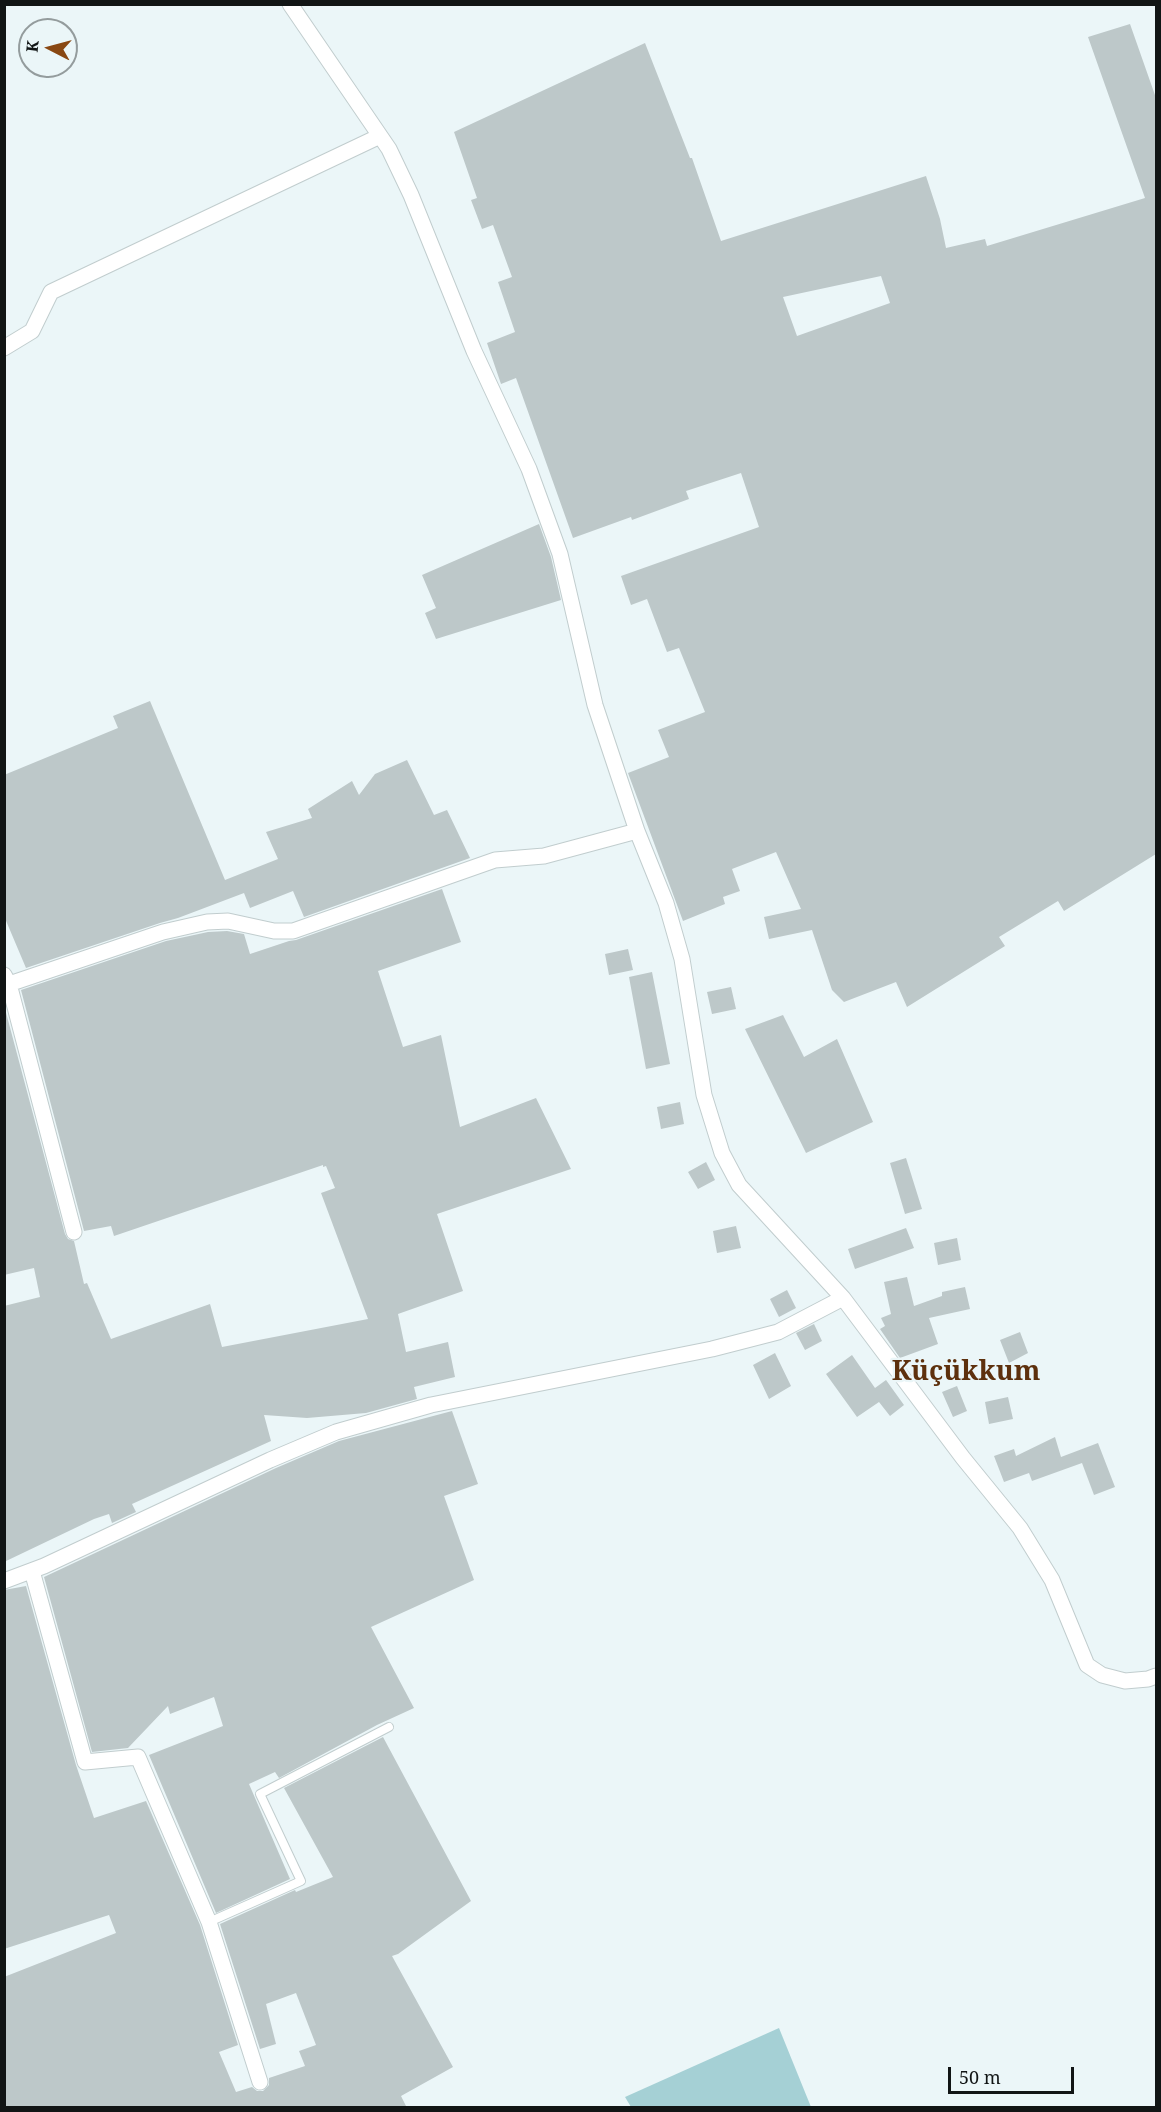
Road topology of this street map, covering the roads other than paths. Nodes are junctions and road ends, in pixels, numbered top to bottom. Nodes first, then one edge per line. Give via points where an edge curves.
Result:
1 (290, 4) edge
2 (380, 136) junction
3 (4, 348) edge
4 (637, 831) junction
5 (7, 980) edge
6 (74, 1232) dead end
7 (843, 1298) junction
8 (32, 1571) junction
9 (4, 1581) edge
10 (1156, 1676) edge
11 (388, 1727) dead end
12 (209, 1922) junction
13 (260, 2082) dead end

1 - 2 street
2 - 3 street via 51,292 32,331
2 - 4 street via 411,195 474,351 529,469 560,554 595,705
4 - 5 street via 544,856 495,860 293,931 228,921 207,922
4 - 7 street via 666,903 682,959 704,1095 722,1153 739,1185
5 - 6 street
7 - 8 street via 778,1332 712,1349 431,1405 336,1432
7 - 10 street via 1020,1528 1052,1580 1087,1665 1102,1675 1125,1681
8 - 9 street
8 - 12 street via 85,1762 138,1757
11 - 12 lane via 260,1794 301,1881
12 - 13 street

